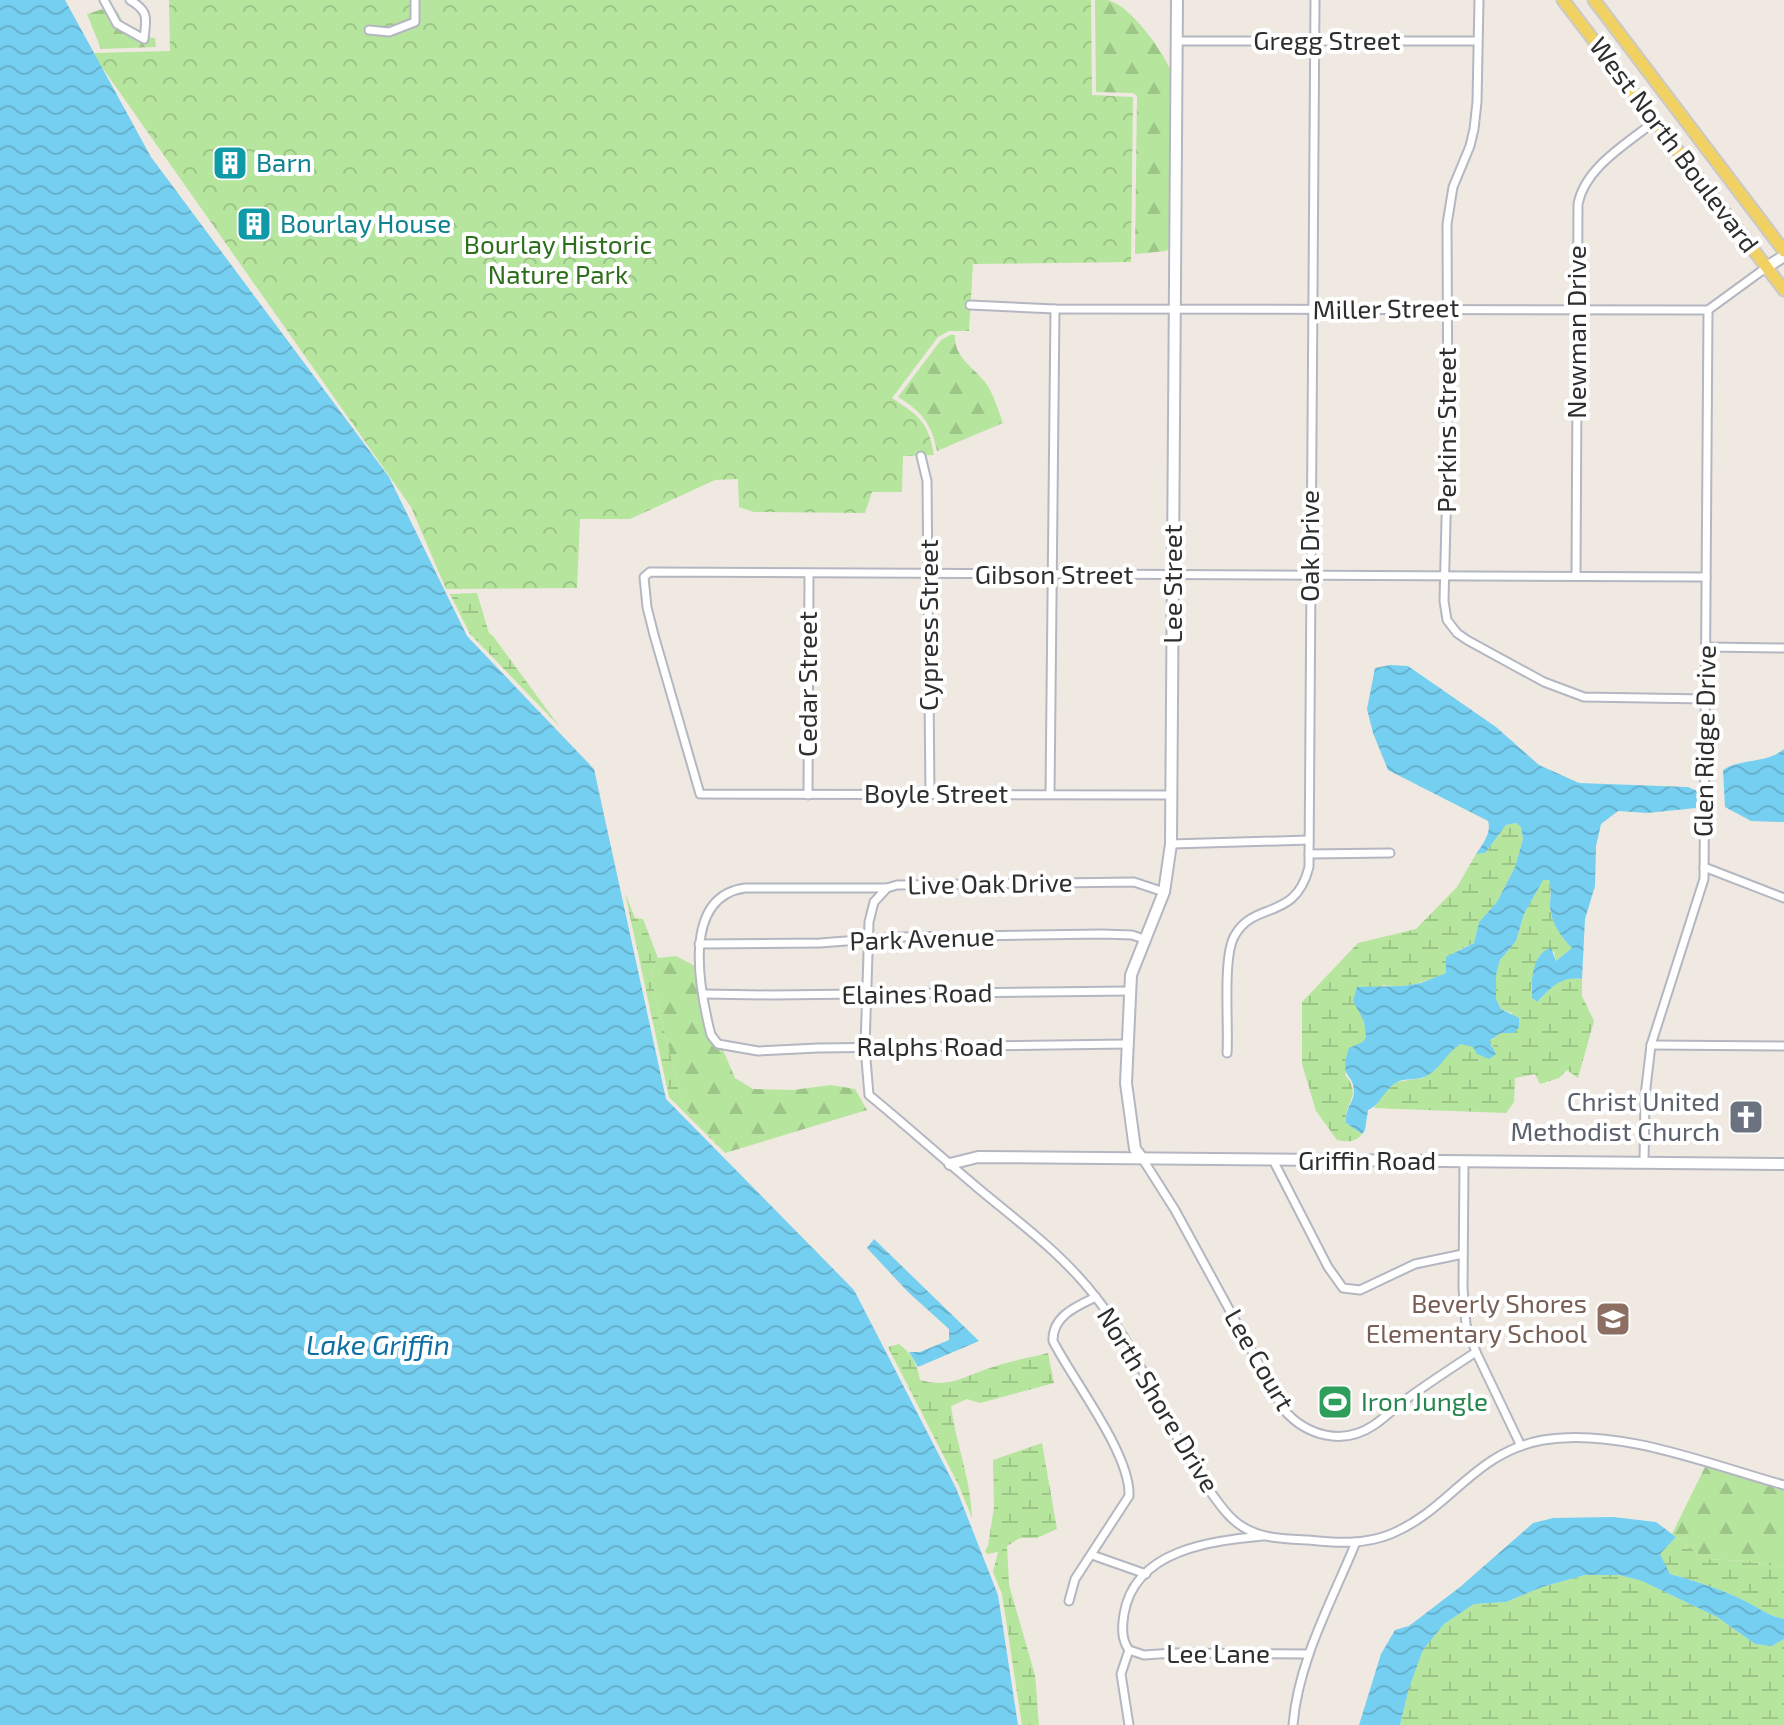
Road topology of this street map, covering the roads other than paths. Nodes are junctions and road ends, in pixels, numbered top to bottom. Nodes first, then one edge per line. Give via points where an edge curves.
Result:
1 (104, 0) edge
2 (130, 0) edge
3 (415, 0) edge
4 (1177, 0) edge
5 (1315, 0) edge
6 (1479, 0) edge
7 (1563, 0) edge
8 (1594, 0) edge
9 (369, 30) dead end
10 (1315, 40) junction
11 (1176, 41) junction
12 (1477, 41) junction
13 (1655, 121) junction
14 (1784, 253) edge
15 (1767, 267) junction
16 (1784, 290) edge
17 (970, 305) dead end
18 (1447, 308) junction
19 (1055, 309) junction
20 (1578, 309) junction
21 (1174, 310) junction
22 (1312, 310) junction
23 (1708, 310) junction
24 (921, 456) dead end
25 (809, 574) junction
26 (929, 574) junction
27 (1051, 575) junction
28 (1173, 576) junction
29 (1310, 576) junction
30 (1444, 576) junction
31 (1576, 576) junction
32 (1706, 577) junction
33 (1706, 647) junction
34 (1784, 648) edge
35 (1705, 699) junction
36 (700, 794) joint
37 (1050, 794) junction
38 (808, 795) junction
39 (930, 795) junction
40 (1171, 795) junction
41 (1309, 840) junction
42 (1171, 844) junction
43 (1390, 853) dead end
44 (1309, 854) junction
45 (1704, 867) junction
46 (887, 888) junction
47 (1164, 892) junction
48 (1784, 898) edge
49 (868, 939) junction
50 (1144, 939) junction
51 (699, 944) junction
52 (1129, 991) junction
53 (704, 994) junction
54 (867, 994) junction
55 (1127, 1044) junction
56 (1651, 1045) junction
57 (1784, 1046) edge
58 (865, 1047) junction
59 (1227, 1053) dead end
60 (1142, 1158) junction
61 (1273, 1160) junction
62 (1464, 1162) junction
63 (1644, 1163) junction
64 (950, 1164) junction
65 (1784, 1164) edge
66 (1463, 1254) junction
67 (1096, 1297) junction
68 (1476, 1352) junction
69 (1521, 1446) junction
70 (1784, 1485) edge
71 (1266, 1535) junction
72 (1356, 1542) junction
73 (1092, 1555) junction
74 (1146, 1574) junction
75 (1069, 1601) dead end
76 (1129, 1650) junction
77 (1309, 1654) junction
78 (1129, 1725) edge
79 (1293, 1725) edge

1 - 2 street via 117,24 144,39 148,20
3 - 9 street via 415,22 389,32
4 - 11 street, Lee Street
5 - 10 street, Oak Drive
6 - 12 street, Perkins Street
7 - 13 main road, West North Boulevard
8 - 14 main road, West North Boulevard
10 - 11 street, Gregg Street
10 - 12 street, Gregg Street
10 - 22 street, Oak Drive
11 - 21 street, Lee Street
12 - 18 street, Perkins Street via 1474,129 1449,207
13 - 15 main road, West North Boulevard
13 - 20 street, Newman Drive via 1602,165 1579,195
14 - 15 street
15 - 16 main road, West North Boulevard
15 - 23 street
17 - 19 street, Miller Street
18 - 20 street, Miller Street
18 - 22 street, Miller Street
18 - 30 street, Perkins Street
19 - 21 street, Miller Street
19 - 27 street
20 - 23 street, Miller Street
20 - 31 street, Newman Drive
21 - 22 street, Miller Street
21 - 28 street, Lee Street
22 - 29 street, Oak Drive
23 - 32 street, Glen Ridge Drive
24 - 26 street, Cypress Street via 927,481
25 - 26 street, Gibson Street
25 - 36 street, Gibson Street via 650,572 644,577 654,635
25 - 38 street, Cedar Street
26 - 27 street, Gibson Street
26 - 39 street, Cypress Street
27 - 28 street, Gibson Street
27 - 37 street
28 - 29 street, Gibson Street
28 - 40 street, Lee Street
29 - 30 street, Gibson Street
29 - 41 street, Oak Drive
30 - 31 street, Gibson Street
30 - 35 street, Perkins Street via 1445,614 1457,633 1544,682 1598,699
31 - 32 street, Gibson Street
32 - 33 street, Glen Ridge Drive
33 - 34 street
33 - 35 street, Glen Ridge Drive
35 - 45 street, Glen Ridge Drive
36 - 38 street, Boyle Street
37 - 39 street, Boyle Street
37 - 40 street, Boyle Street
38 - 39 street, Boyle Street
40 - 42 street, Lee Street
41 - 42 street
41 - 44 street, Oak Drive
42 - 47 street, Lee Street
43 - 44 street
44 - 59 street, Oak Drive via 1306,879 1295,897 1251,919 1233,938 1228,956
45 - 48 street
45 - 56 street, Glen Ridge Drive via 1699,899
46 - 47 street, Live Oak Drive via 1134,882
46 - 49 street, North Shore Drive via 871,911
46 - 51 street, Live Oak Drive via 745,888 721,898 707,915
47 - 50 street, Lee Street
49 - 50 street, Park Avenue via 1101,934
49 - 51 street, Park Avenue
49 - 54 street, North Shore Drive
50 - 52 street, Lee Street
51 - 53 street
52 - 54 street, Elaines Road
52 - 55 street, Lee Street
53 - 54 street, Elaines Road
53 - 58 street, Ralphs Road via 711,1035 718,1044 758,1051
54 - 58 street, North Shore Drive
55 - 58 street, Ralphs Road
55 - 60 street, Lee Street via 1129,1109 1135,1149
56 - 57 street
56 - 63 street, Glen Ridge Drive
58 - 64 street, North Shore Drive via 869,1095
60 - 61 street, Griffin Road
60 - 64 street, Griffin Road via 978,1157
60 - 68 street, Lee Court via 1284,1410 1300,1425 1333,1437 1365,1430
61 - 62 street, Griffin Road
61 - 66 street via 1343,1288 1360,1290 1415,1264
62 - 63 street, Griffin Road
62 - 66 street
63 - 65 street, Griffin Road
64 - 67 street, North Shore Drive via 1053,1251
66 - 68 street via 1464,1313
67 - 71 street, North Shore Drive via 1221,1507 1243,1527
67 - 73 street via 1063,1316 1053,1334 1128,1481 1129,1496
68 - 69 street
69 - 70 street, North Shore Drive via 1558,1438 1617,1440
69 - 72 street, North Shore Drive via 1490,1460 1405,1527
71 - 72 street, North Shore Drive
71 - 74 street via 1195,1545
72 - 77 street
73 - 74 street
73 - 75 street via 1075,1579
74 - 76 street via 1124,1613 1122,1634
76 - 77 street, Lee Lane via 1144,1655
76 - 78 street via 1121,1674
77 - 79 street

